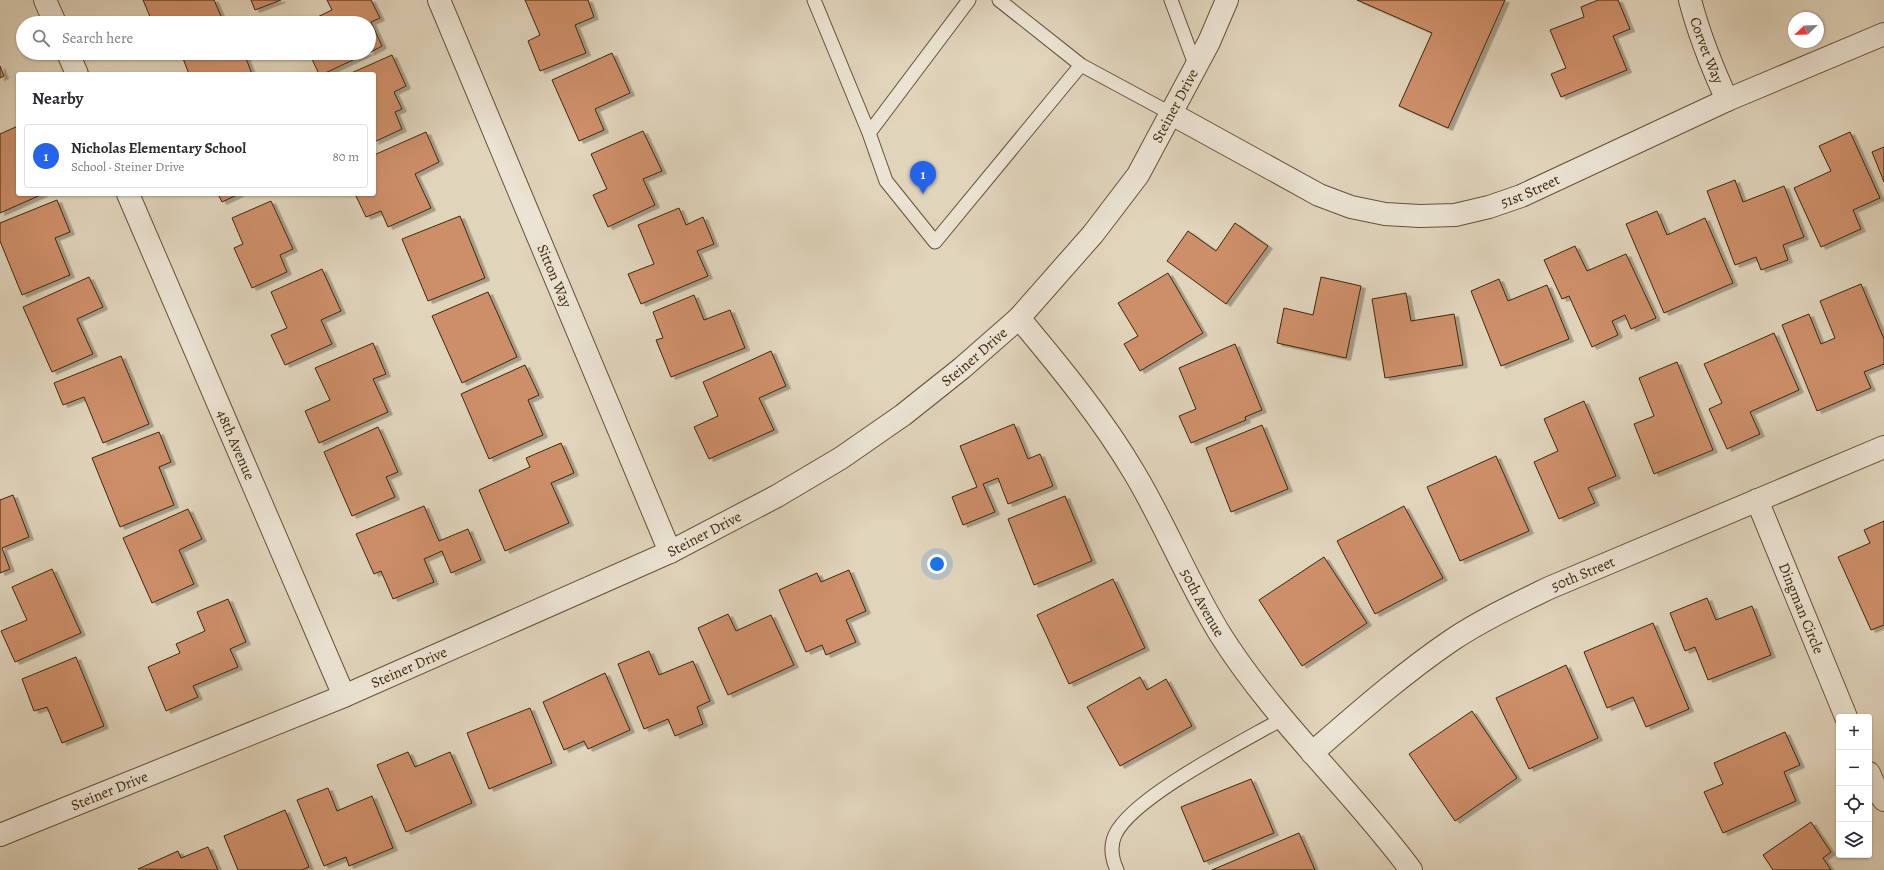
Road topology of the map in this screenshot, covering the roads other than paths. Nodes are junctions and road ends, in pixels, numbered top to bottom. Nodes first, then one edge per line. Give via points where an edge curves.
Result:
1 (45, 0) edge
2 (439, 0) edge
3 (814, 0) edge
4 (968, 0) edge
5 (999, 0) edge
6 (1171, 0) edge
7 (1227, 0) edge
8 (1690, 0) edge
9 (52, 16) edge
10 (1884, 34) edge
11 (71, 60) edge
12 (1081, 65) junction
13 (1196, 67) junction
14 (76, 72) edge
15 (1727, 100) junction
16 (1170, 113) junction
17 (869, 133) junction
18 (129, 196) edge
19 (1018, 318) junction
20 (1884, 447) edge
21 (1757, 500) junction
22 (670, 552) junction
23 (344, 696) junction
24 (1845, 714) edge
25 (1282, 719) junction
26 (1312, 753) junction
27 (1872, 779) edge
28 (1884, 800) edge
29 (0, 835) edge
30 (1117, 870) edge
31 (1411, 870) edge

1 - 9 street
2 - 22 street, Sitton Way
3 - 17 lane
4 - 17 lane
5 - 12 lane
6 - 13 lane
7 - 13 street, Steiner Drive
8 - 15 street, Corvet Way via 1695,22
10 - 15 street, 51st Street
11 - 14 street
12 - 16 lane
12 - 17 lane via 935,242 886,181
13 - 16 street, Steiner Drive
15 - 16 street, 51st Street via 1521,196 1455,215 1420,216 1385,214 1351,207 1319,195
16 - 19 street, Steiner Drive via 1138,175 1093,234
18 - 23 street, 48th Avenue
19 - 22 street, Steiner Drive via 962,368 903,415 841,458 777,496
19 - 25 street, 50th Avenue via 1085,400 1135,473 1220,633 1257,689
20 - 21 street, 50th Street
21 - 24 street, Dingman Circle
21 - 26 street, 50th Street via 1549,588 1491,618 1453,640 1394,682
22 - 23 street, Steiner Drive
23 - 29 street, Steiner Drive
25 - 26 street, 50th Avenue
25 - 30 lane via 1184,776 1128,816 1115,835 1111,857
26 - 31 street, 50th Avenue via 1388,839
27 - 28 street

